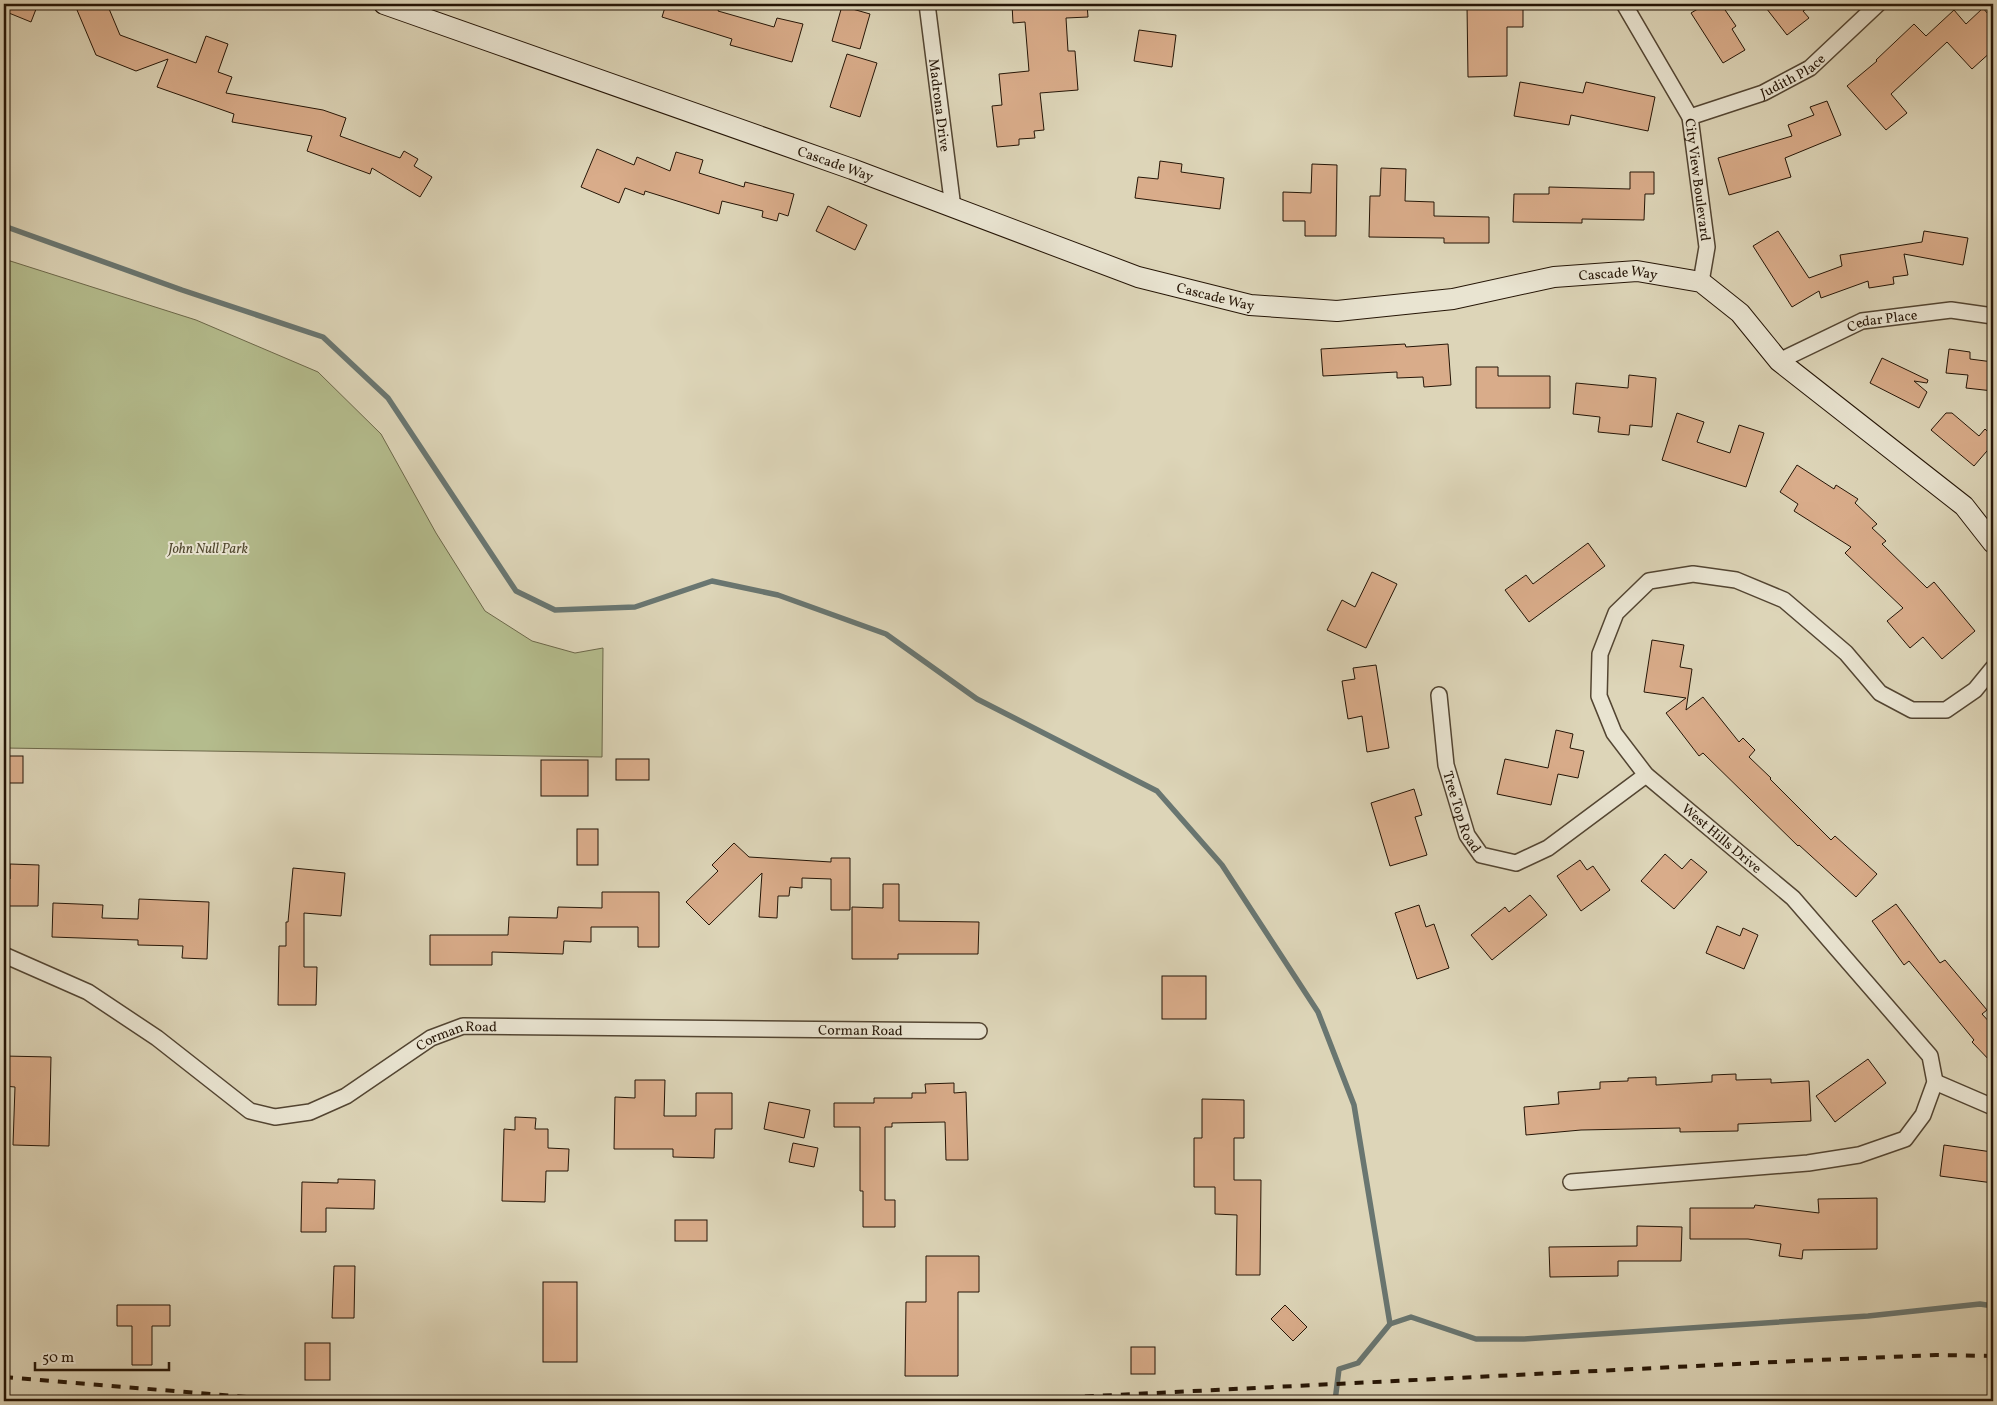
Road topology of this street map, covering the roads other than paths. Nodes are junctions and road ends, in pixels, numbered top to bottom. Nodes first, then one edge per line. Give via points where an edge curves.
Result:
1 (384, 4) edge
2 (928, 4) edge
3 (1624, 4) edge
4 (1878, 4) edge
5 (1690, 117) junction
6 (953, 208) junction
7 (1701, 282) junction
8 (1993, 316) edge
9 (1779, 361) junction
10 (1993, 542) edge
11 (1993, 668) edge
12 (1439, 695) dead end
13 (1646, 775) junction
14 (4, 955) edge
15 (979, 1031) dead end
16 (1935, 1082) junction
17 (1993, 1107) edge
18 (1571, 1182) dead end

1 - 6 street, Cascade Way via 852,169
2 - 6 street, Madrona Drive
3 - 5 street, City View Boulevard
4 - 5 street, Judith Place via 1810,68 1763,94
5 - 7 street, City View Boulevard via 1707,247
6 - 7 street, Cascade Way via 1138,278 1250,304 1337,311 1453,299 1554,277 1637,271
7 - 9 street, Cascade Way via 1740,314
8 - 9 street, Cedar Place via 1951,310 1862,321
9 - 10 street, Cascade Way via 1964,506
11 - 13 street, West Hills Drive via 1975,690 1946,710 1912,710 1880,693 1846,653 1784,600 1736,580 1693,574 1650,581 1616,613 1600,654 1599,696 1614,733
12 - 13 street, Tree Top Road via 1446,764 1467,835 1481,855 1516,863 1548,848
13 - 16 street, West Hills Drive via 1793,898 1930,1056
14 - 15 street, Corman Road via 88,992 157,1038 250,1111 275,1117 310,1112 346,1096 431,1038 463,1026
16 - 17 street
16 - 18 street via 1923,1115 1905,1139 1859,1155 1808,1163

